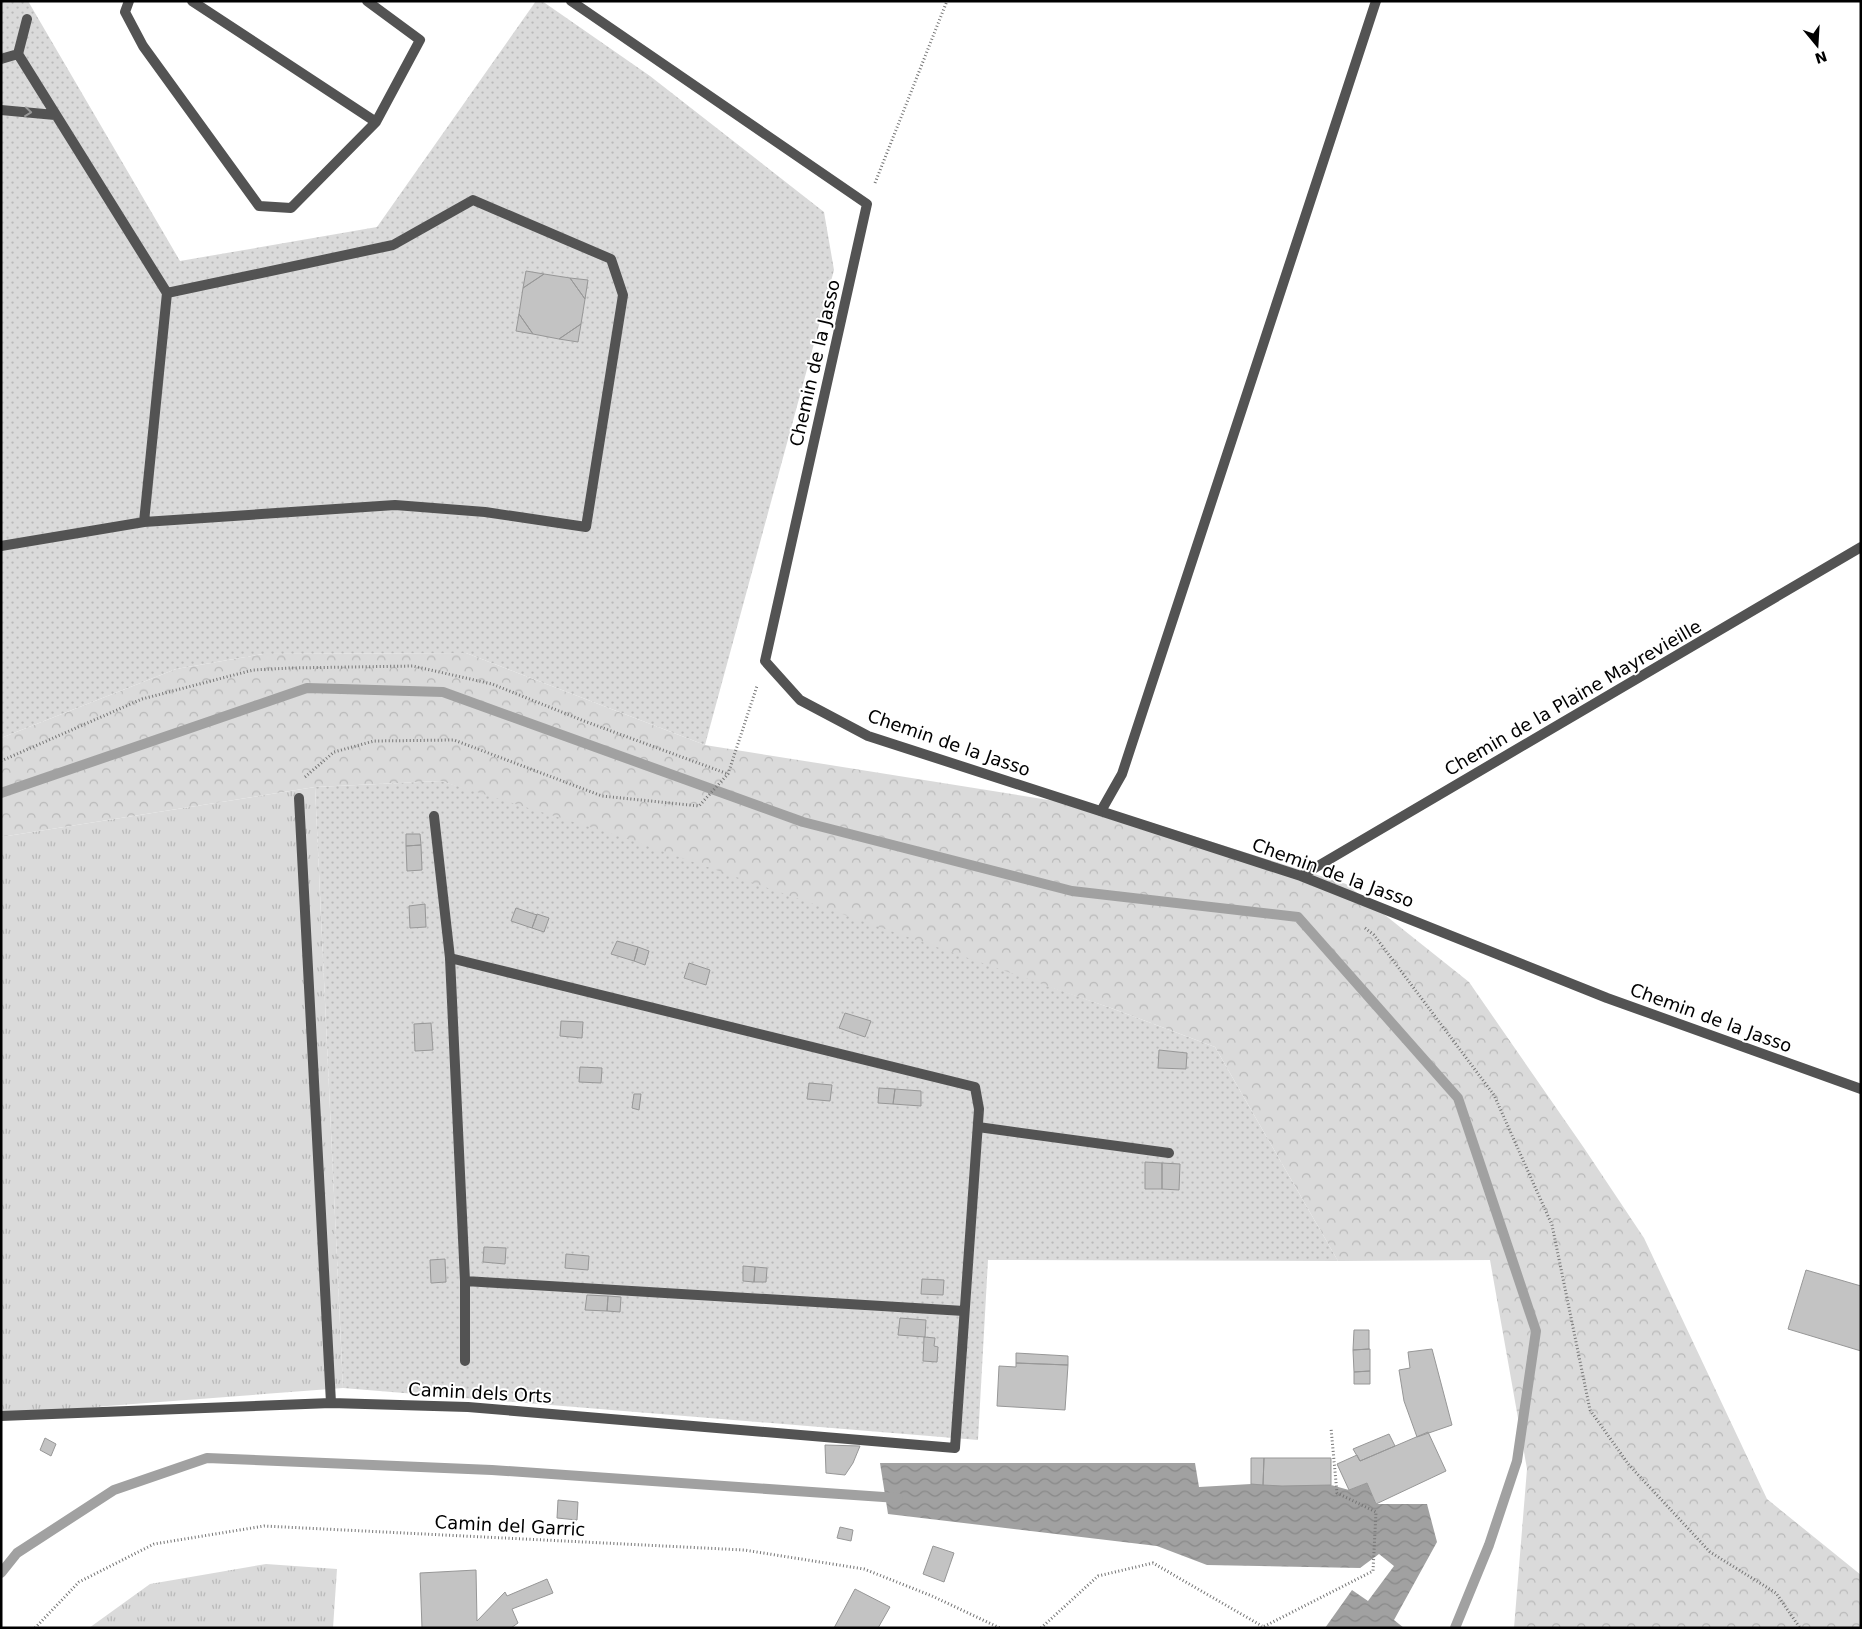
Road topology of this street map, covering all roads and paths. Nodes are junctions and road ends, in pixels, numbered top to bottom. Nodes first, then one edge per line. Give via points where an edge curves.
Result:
1 (129, 1) edge
2 (192, 1) edge
3 (367, 1) edge
4 (572, 1) edge
5 (947, 1) edge
6 (1376, 1) edge
7 (27, 19) dead end
8 (18, 54) junction
9 (1, 59) edge
10 (1, 110) edge
11 (55, 115) junction
12 (376, 122) junction
13 (867, 204) junction
14 (167, 294) junction
15 (144, 522) junction
16 (1, 546) edge
17 (1861, 548) edge
18 (765, 661) junction
19 (1, 761) edge
20 (728, 774) junction
21 (301, 782) dead end
22 (299, 798) dead end
23 (1101, 811) junction
24 (434, 816) dead end
25 (1301, 876) junction
26 (1359, 923) dead end
27 (450, 958) junction
28 (1861, 1089) edge
29 (978, 1127) junction
30 (1169, 1153) dead end
31 (465, 1281) junction
32 (964, 1311) junction
33 (465, 1361) dead end
34 (332, 1403) junction
35 (1, 1416) edge
36 (1332, 1428) dead end
37 (1262, 1627) edge
38 (34, 1628) edge
39 (1000, 1628) edge
40 (1041, 1628) edge
41 (1800, 1628) edge

1 - 12 street via 125,12 144,46 259,206 291,208
2 - 12 street
3 - 12 street via 420,40
4 - 13 street
5 - 13 path
6 - 23 street via 1122,774
7 - 8 street
8 - 9 street
8 - 11 street
10 -> 11 street
11 - 14 street
13 - 18 street, Chemin de la Jasso
14 - 15 street
14 - 15 street via 393,245 472,200 611,260 623,295 586,527 486,512 395,505
15 - 16 street
17 - 25 street, Chemin de la Plaine Mayrevieille
18 - 20 path
18 - 23 street, Chemin de la Jasso via 800,700 868,736
19 - 20 path via 142,699 253,670 413,666 492,684
20 - 21 path via 699,806 602,796 454,740 374,740 334,752
22 - 34 street
23 - 25 street, Chemin de la Jasso
24 - 27 street
25 - 28 street, Chemin de la Jasso via 1607,998
26 - 41 path via 1374,935 1494,1095 1552,1225 1590,1410 1629,1465 1710,1552 1776,1593
27 - 29 street via 975,1087
27 - 31 street
29 - 30 street
29 - 32 street
31 - 32 street
31 - 33 street
32 - 34 street, Camin dels Orts via 955,1448 468,1407
34 - 35 street, Camin dels Orts
36 - 37 path via 1337,1493 1376,1512 1373,1571
37 - 40 path via 1153,1563 1098,1576
38 - 39 path, Camin del Garric via 79,1582 154,1544 264,1526 744,1550 864,1569

